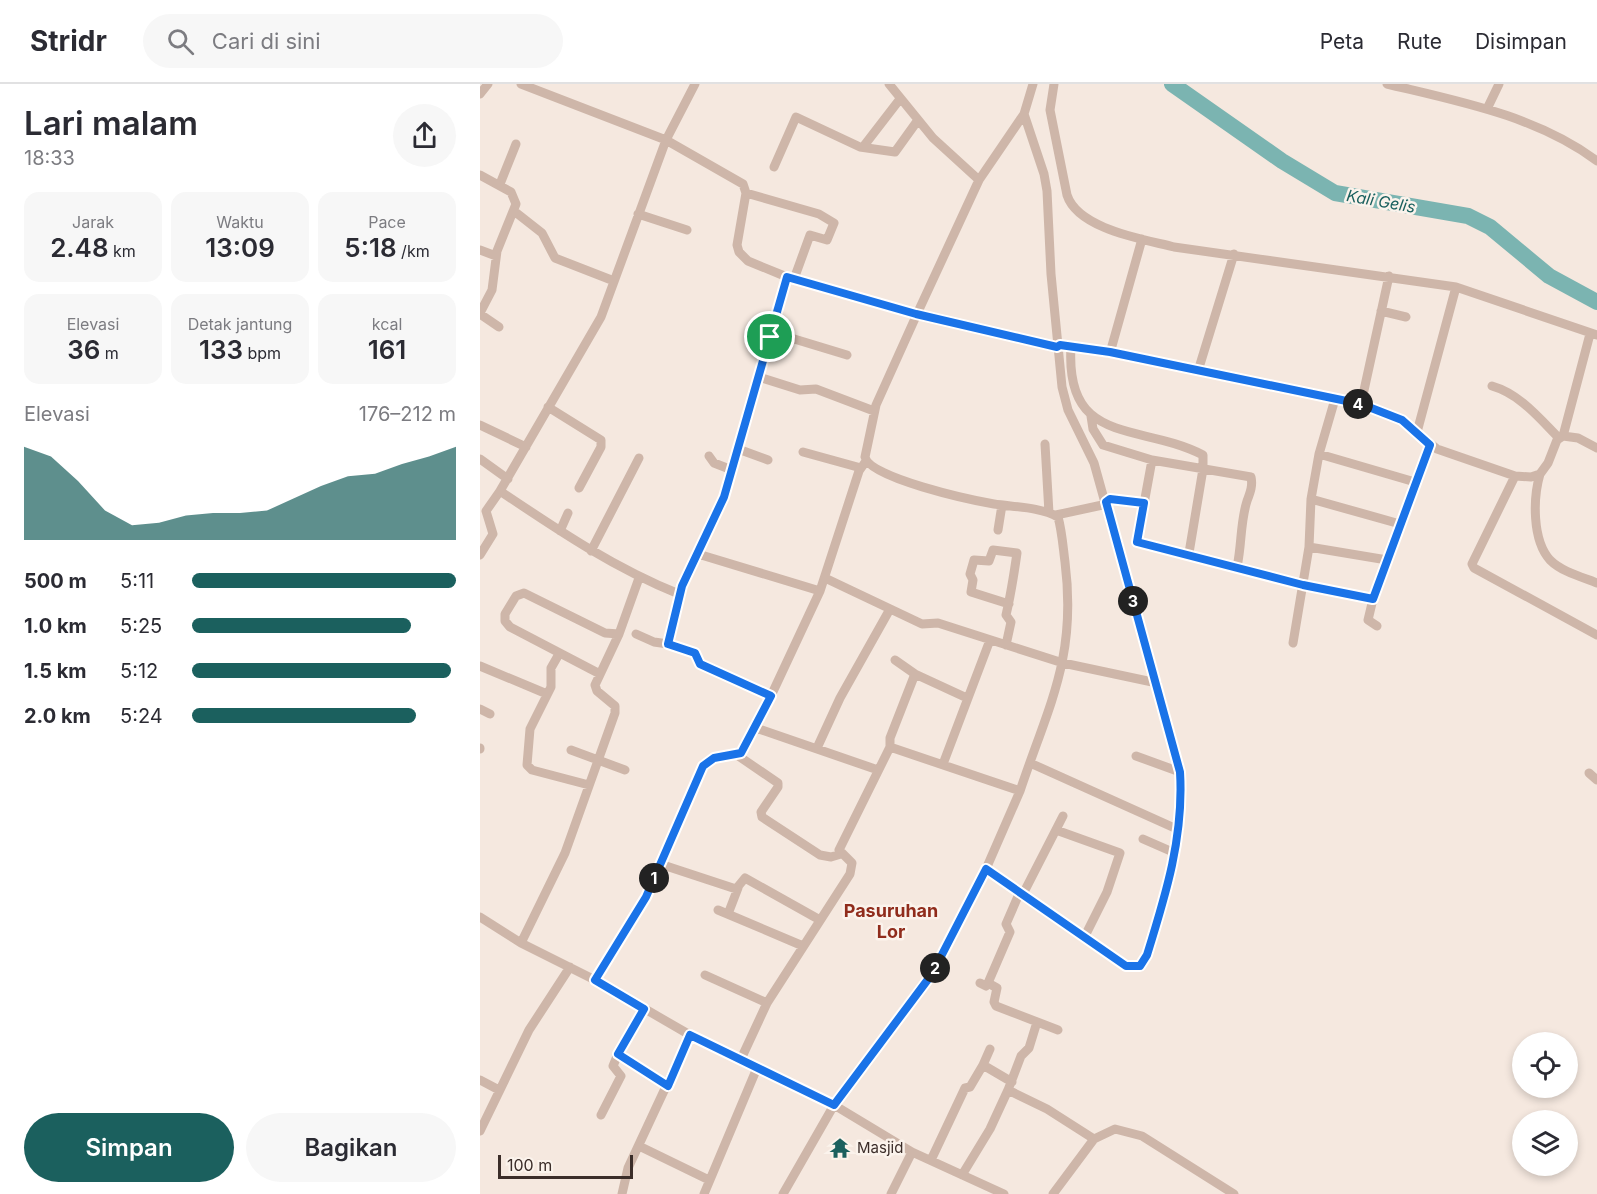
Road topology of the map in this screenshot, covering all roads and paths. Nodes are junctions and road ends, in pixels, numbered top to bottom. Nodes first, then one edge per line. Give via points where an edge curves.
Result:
1 (488, 84) edge
2 (521, 84) edge
3 (695, 84) edge
4 (889, 84) edge
5 (1032, 84) edge
6 (1054, 84) edge
7 (1387, 84) edge
8 (1499, 84) edge
9 (480, 94) edge
10 (900, 99) junction
11 (1487, 109) junction
12 (1024, 114) junction
13 (918, 120) junction
14 (666, 140) junction
15 (516, 144) dead end
16 (863, 147) junction
17 (1596, 158) edge
18 (774, 167) dead end
19 (480, 175) edge
20 (979, 180) junction
21 (500, 184) junction
22 (746, 193) junction
23 (514, 211) junction
24 (638, 214) junction
25 (814, 225) dead end
26 (687, 230) dead end
27 (810, 235) junction
28 (1142, 239) junction
29 (480, 250) edge
30 (1234, 254) junction
31 (496, 256) junction
32 (1389, 276) junction
33 (790, 278) junction
34 (614, 281) junction
35 (1456, 287) junction
36 (1381, 311) junction
37 (480, 314) edge
38 (916, 314) junction
39 (1406, 317) dead end
40 (499, 327) dead end
41 (1593, 334) edge
42 (770, 337) junction
43 (1064, 346) junction
44 (1110, 352) junction
45 (847, 356) dead end
46 (1198, 371) junction
47 (759, 377) junction
48 (1492, 386) dead end
49 (1335, 399) junction
50 (1361, 404) junction
51 (548, 406) junction
52 (874, 411) junction
53 (1091, 416) junction
54 (480, 425) edge
55 (1417, 432) junction
56 (1561, 437) junction
57 (1045, 444) dead end
58 (1430, 445) junction
59 (526, 447) junction
60 (1597, 448) edge
61 (738, 449) junction
62 (803, 452) dead end
63 (1319, 454) junction
64 (709, 456) dead end
65 (639, 458) dead end
66 (480, 459) edge
67 (768, 460) dead end
68 (1152, 460) junction
69 (863, 464) junction
70 (1203, 469) junction
71 (732, 470) junction
72 (1540, 474) junction
73 (1515, 476) junction
74 (508, 478) junction
75 (1415, 482) junction
76 (579, 488) dead end
77 (500, 491) junction
78 (1311, 499) junction
79 (1111, 501) junction
80 (1144, 503) junction
81 (1002, 505) junction
82 (568, 513) dead end
83 (1053, 514) junction
84 (483, 515) edge
85 (1400, 524) junction
86 (998, 530) dead end
87 (560, 531) junction
88 (1309, 547) junction
89 (591, 551) junction
90 (1189, 553) junction
91 (698, 554) junction
92 (480, 555) edge
93 (1387, 560) junction
94 (1238, 567) junction
95 (639, 578) junction
96 (825, 578) junction
97 (1597, 583) edge
98 (1299, 584) junction
99 (820, 591) junction
100 (680, 594) junction
101 (1373, 599) junction
102 (1009, 604) junction
103 (890, 609) junction
104 (1377, 626) dead end
105 (619, 634) junction
106 (636, 634) dead end
107 (1597, 635) edge
108 (990, 640) junction
109 (1293, 643) dead end
110 (668, 644) junction
111 (1006, 645) junction
112 (559, 654) junction
113 (895, 660) dead end
114 (1063, 663) junction
115 (480, 666) edge
116 (600, 674) junction
117 (915, 674) junction
118 (1157, 682) junction
119 (547, 694) junction
120 (771, 696) junction
121 (967, 698) junction
122 (480, 709) edge
123 (490, 714) dead end
124 (756, 728) junction
125 (890, 747) junction
126 (817, 748) junction
127 (571, 750) dead end
128 (737, 755) junction
129 (1136, 756) dead end
130 (599, 760) junction
131 (1030, 763) junction
132 (944, 764) junction
133 (625, 770) dead end
134 (878, 770) junction
135 (1180, 772) junction
136 (1589, 773) dead end
137 (1597, 780) edge
138 (590, 785) junction
139 (1020, 791) junction
140 (1063, 816) dead end
141 (1056, 830) junction
142 (1179, 830) junction
143 (1143, 839) dead end
144 (1175, 853) junction
145 (841, 854) junction
146 (660, 864) junction
147 (986, 869) junction
148 (738, 888) junction
149 (1020, 895) junction
150 (718, 910) dead end
151 (728, 914) junction
152 (480, 917) edge
153 (820, 920) junction
154 (1084, 938) junction
155 (521, 943) junction
156 (803, 946) junction
157 (570, 967) junction
158 (705, 975) dead end
159 (595, 980) junction
160 (767, 1004) junction
161 (644, 1009) junction
162 (1037, 1022) junction
163 (1058, 1030) dead end
164 (690, 1035) junction
165 (990, 1049) dead end
166 (618, 1054) junction
167 (741, 1059) junction
168 (983, 1065) junction
169 (757, 1068) junction
170 (480, 1080) edge
171 (668, 1086) junction
172 (1010, 1086) junction
173 (499, 1090) junction
174 (834, 1105) junction
175 (601, 1115) dead end
176 (480, 1131) edge
177 (1094, 1139) junction
178 (639, 1146) junction
179 (912, 1152) junction
180 (931, 1160) junction
181 (962, 1175) junction
182 (710, 1180) junction
183 (622, 1194) edge
184 (704, 1194) edge
185 (783, 1194) edge
186 (891, 1194) edge
187 (1004, 1194) edge
188 (1053, 1194) edge
189 (1233, 1194) edge

1 - 9 street
2 - 14 street
3 - 14 street
4 - 10 street
5 - 12 street
6 - 28 street via 1050,110 1070,205 1083,217
7 - 11 street
8 - 11 street
10 - 13 street
10 - 16 street
11 - 17 street via 1544,131
12 - 20 street
12 - 43 street via 1044,174
13 - 16 street via 895,152
13 - 20 street
14 - 22 street via 743,184
14 - 24 street
15 - 21 street
16 - 18 street via 796,117
19 - 21 street
20 - 38 street
21 - 23 street via 514,196
22 - 27 street via 833,221 832,242
22 - 33 street via 739,252 748,261
23 - 31 street
23 - 34 street via 542,233 555,258
24 - 26 street
24 - 34 street
25 - 27 street
27 - 33 street
28 - 30 street
28 - 44 street
29 - 31 street
30 - 32 street
30 - 46 street
31 - 37 street via 492,290
32 - 35 street
32 - 36 street
33 - 38 street
33 - 42 street
34 - 51 street via 601,317
35 - 41 street
35 - 55 street
36 - 39 street
36 - 50 street
37 - 40 street
38 - 43 street
38 - 52 street
41 - 56 street
42 - 45 street via 791,338
42 - 47 street
43 - 44 street
43 - 53 street via 1073,386 1082,407
43 - 79 street via 1065,399
44 - 46 street
46 - 49 street
47 - 52 street via 800,390 816,389
47 - 61 street
48 - 56 street via 1518,398
49 - 50 street
49 - 63 street
50 - 55 street via 1394,416
51 - 59 street
51 - 76 street via 601,440
52 - 69 street
53 - 68 street via 1102,445
53 - 70 street via 1200,453 1204,457
54 - 59 street
55 - 58 street
56 - 60 street via 1578,438
56 - 72 street
57 - 83 street
58 - 73 street
58 - 75 street
59 - 74 street
61 - 67 street
61 - 71 street
62 - 69 street
63 - 75 street
63 - 78 street
64 - 71 street via 711,462
65 - 89 street
66 - 74 street
68 - 70 street
68 - 80 street
69 - 81 street via 922,486
69 - 96 street
70 - 90 street
70 - 94 street via 1251,477 1241,522
71 - 91 street
72 - 73 street
72 - 97 street via 1536,523 1549,559
73 - 107 street via 1472,564 1474,568
74 - 77 street
75 - 85 street
77 - 84 street
77 - 87 street
78 - 85 street
78 - 88 street
79 - 80 street
79 - 83 street
79 - 118 street
80 - 90 street via 1137,542
81 - 83 street
81 - 86 street
82 - 87 street
83 - 114 street via 1070,610
84 - 92 street via 494,534
85 - 93 street
87 - 89 street
88 - 93 street
88 - 98 street
89 - 95 street
90 - 94 street
91 - 99 street
91 - 100 street
93 - 101 street
94 - 98 street
95 - 100 street
95 - 105 street
96 - 99 street
96 - 103 street
98 - 101 street
98 - 109 street
99 - 120 street
100 - 110 street
101 - 104 street via 1368,620
102 - 102 street via 1017,553 993,550 989,561 974,560 971,592
102 - 111 street via 1006,616 1011,622
103 - 108 street via 922,624 938,623
103 - 126 street
105 - 112 street via 605,633 540,599 518,594 505,614 507,624
105 - 116 street
106 - 110 street
108 - 111 street
108 - 121 street
110 - 120 street via 695,653 700,664
111 - 114 street
112 - 116 street
112 - 119 street via 551,668 552,684
113 - 117 street
114 - 118 street
114 - 131 street
115 - 119 street
116 - 130 street via 596,689 616,709
117 - 121 street
117 - 125 street
118 - 135 street
119 - 138 street via 530,729 527,765 532,770
120 - 124 street
121 - 132 street
122 - 123 street
124 - 126 street
124 - 128 street
125 - 132 street
125 - 134 street
126 - 134 street
127 - 130 street
128 - 145 street via 778,783 761,812 762,817 820,855
128 - 146 street via 714,758 703,766
129 - 135 street
130 - 133 street
130 - 138 street
131 - 139 street
131 - 142 street
132 - 139 street
134 - 145 street via 840,847
135 - 142 street
136 - 137 street
138 - 155 street via 556,876
139 - 147 street
140 - 141 street
141 - 149 street
141 - 154 street via 1120,854 1107,892
142 - 144 street
143 - 144 street
144 - 154 street via 1170,882 1140,966 1126,966
145 - 153 street via 851,860 852,870
146 - 148 street
146 - 159 street via 637,914
147 - 149 street
147 - 174 street via 932,974
148 - 151 street
148 - 153 street via 747,879
149 - 154 street
149 - 162 street via 1006,924 1010,932 984,983 997,988 996,1006
150 - 151 street
151 - 156 street
152 - 155 street
153 - 156 street
155 - 157 street
156 - 160 street
157 - 159 street
157 - 173 street via 529,1030
158 - 160 street
159 - 161 street
160 - 167 street
161 - 164 street
161 - 166 street
162 - 163 street
162 - 172 street
164 - 167 street
164 - 171 street
165 - 168 street
166 - 171 street
166 - 175 street via 613,1066 621,1076
167 - 169 street
168 - 172 street
168 - 180 street via 970,1087 965,1088
169 - 174 street
169 - 182 street
170 - 173 street
171 - 178 street
172 - 177 street
172 - 181 street
173 - 176 street
174 - 179 street
174 - 185 street
177 - 188 street
177 - 189 street via 1115,1129 1134,1132
178 - 182 street
178 - 183 street via 628,1168
179 - 180 street
179 - 186 street
180 - 181 street
181 - 187 street
182 - 184 street

